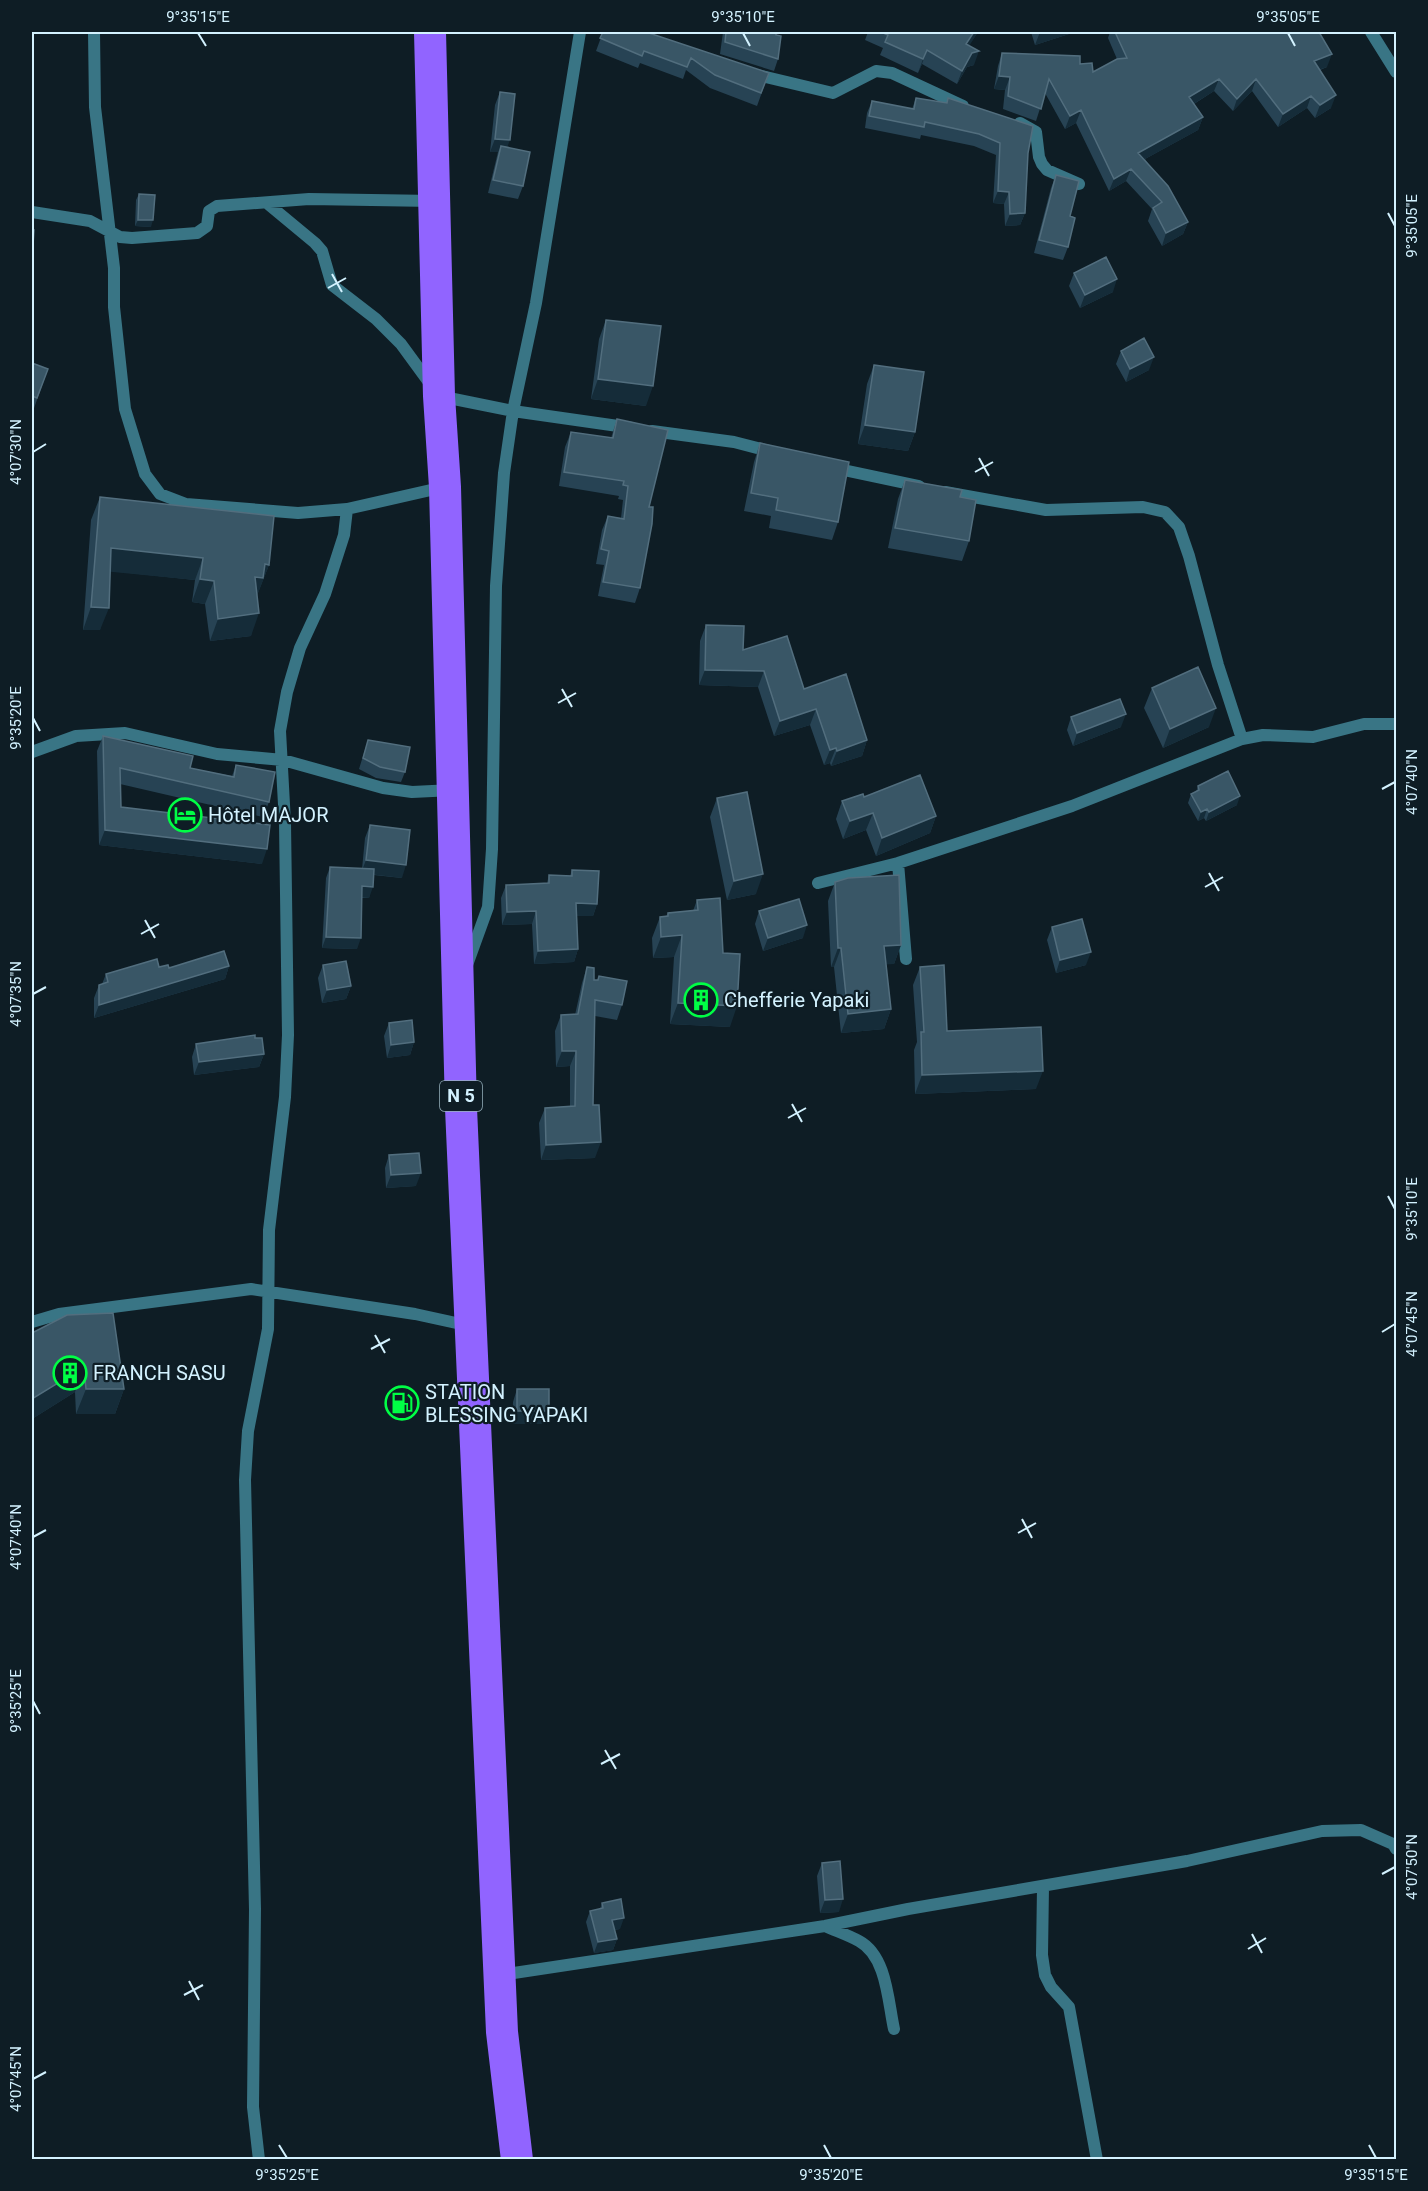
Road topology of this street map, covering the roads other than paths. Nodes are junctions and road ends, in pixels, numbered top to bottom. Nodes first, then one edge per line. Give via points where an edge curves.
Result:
1 (94, 32) edge
2 (430, 32) edge
3 (580, 32) edge
4 (1371, 32) edge
5 (743, 70) edge
6 (1396, 72) edge
7 (973, 110) edge
8 (1007, 120) edge
9 (1079, 184) edge
10 (436, 201) junction
11 (268, 204) junction
12 (32, 212) edge
13 (109, 232) junction
14 (439, 396) junction
15 (513, 411) junction
16 (784, 456) edge
17 (818, 464) edge
18 (445, 487) junction
19 (347, 509) junction
20 (1396, 724) edge
21 (1242, 739) junction
22 (32, 752) edge
23 (282, 760) junction
24 (453, 790) junction
25 (898, 863) junction
26 (818, 883) dead end
27 (906, 959) dead end
28 (459, 985) junction
29 (270, 1290) junction
30 (32, 1321) edge
31 (470, 1326) junction
32 (1396, 1849) edge
33 (1042, 1887) junction
34 (825, 1926) junction
35 (499, 1975) junction
36 (894, 2029) dead end
37 (259, 2160) edge
38 (517, 2160) edge
39 (1096, 2160) edge

1 - 13 street via 95,107
2 - 10 highway, N 5
3 - 15 street via 536,303
4 - 6 street
5 - 7 street via 833,93 876,71 892,73
8 - 9 street via 1036,132 1038,157 1047,170
10 - 11 street via 309,200
10 - 14 highway, N 5
11 - 13 street via 213,207 208,211 207,226 197,233 132,238
11 - 14 street via 315,243 322,251 332,285 401,344
12 - 13 street via 90,221
13 - 19 street via 125,409 145,474 160,494 186,504 298,513
14 - 15 street
14 - 18 highway, N 5
15 - 16 street via 734,442
15 - 28 street via 496,586 488,907
17 - 21 street via 1009,505 1046,510 1143,507 1166,512 1179,527 1189,556
18 - 19 street
18 - 24 highway, N 5
19 - 23 street via 344,535 325,594 300,648 287,692 280,730
20 - 21 street via 1364,724 1313,737 1263,735
21 - 25 street via 1072,806
22 - 23 street via 76,736 125,733 217,753
23 - 24 street via 383,788 412,792
23 - 29 street via 288,1035 270,1230
24 - 28 highway, N 5
25 - 26 street
25 - 27 street
28 - 31 highway, N 5
29 - 30 street via 241,1289
29 - 31 street
29 - 37 street via 268,1329 248,1431 245,1480 255,1909 253,2108
31 - 35 highway, N 5
32 - 33 street via 1393,1844 1360,1830 1322,1831
33 - 34 street
33 - 39 street via 1045,1975 1069,2007
34 - 35 street
34 - 36 street via 861,1941 879,1963
35 - 38 highway, N 5

